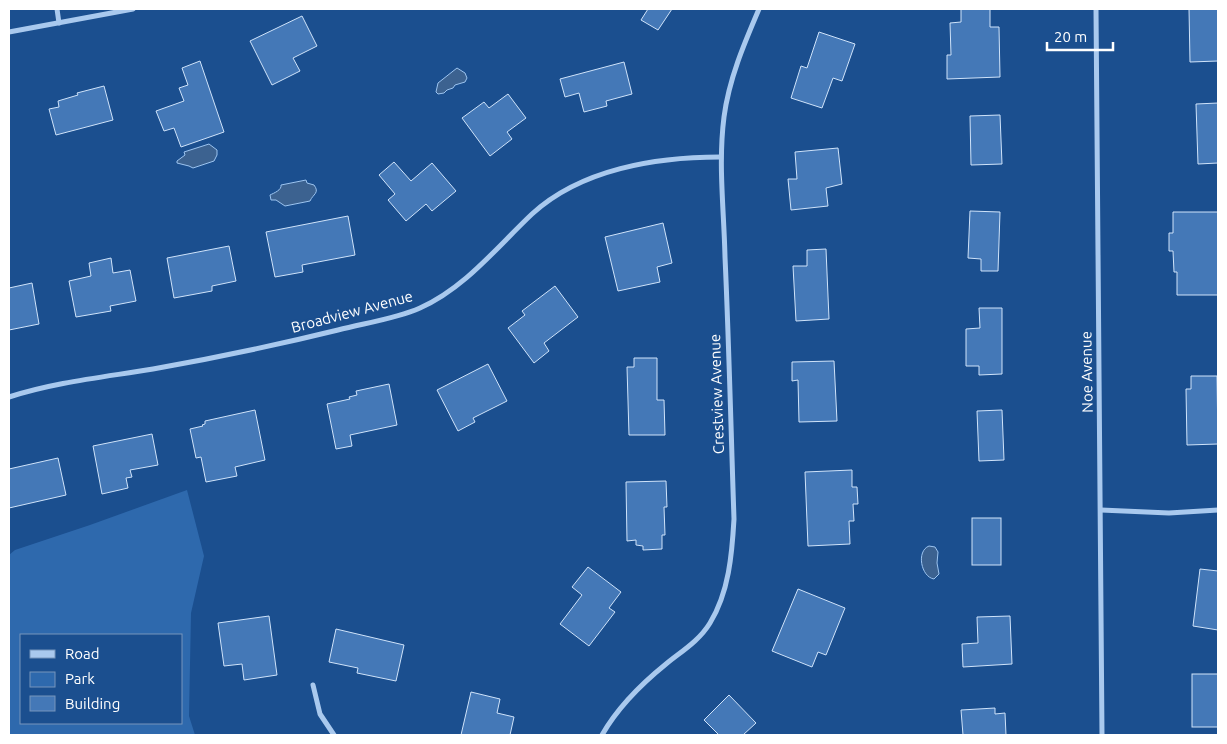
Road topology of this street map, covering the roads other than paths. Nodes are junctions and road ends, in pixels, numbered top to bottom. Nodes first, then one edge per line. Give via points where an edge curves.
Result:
1 (56, 9) edge
2 (132, 9) edge
3 (759, 9) edge
4 (1096, 9) edge
5 (59, 22) junction
6 (9, 32) edge
7 (720, 157) junction
8 (9, 397) edge
9 (1101, 510) junction
10 (1218, 510) edge
11 (313, 684) dead end
12 (334, 735) edge
13 (602, 735) edge
14 (1102, 735) edge

1 - 5 street
2 - 5 street
3 - 7 street, Crestview Avenue via 730,87
4 - 9 street, Noe Avenue
5 - 6 street
7 - 8 street, Broadview Avenue via 650,162 585,181 567,190 534,212 458,285 420,308 289,342
7 - 13 street, Crestview Avenue via 734,519 728,573 717,611 700,636 632,694 612,717
9 - 10 street via 1169,513
9 - 14 street, Noe Avenue
11 - 12 street via 320,714

